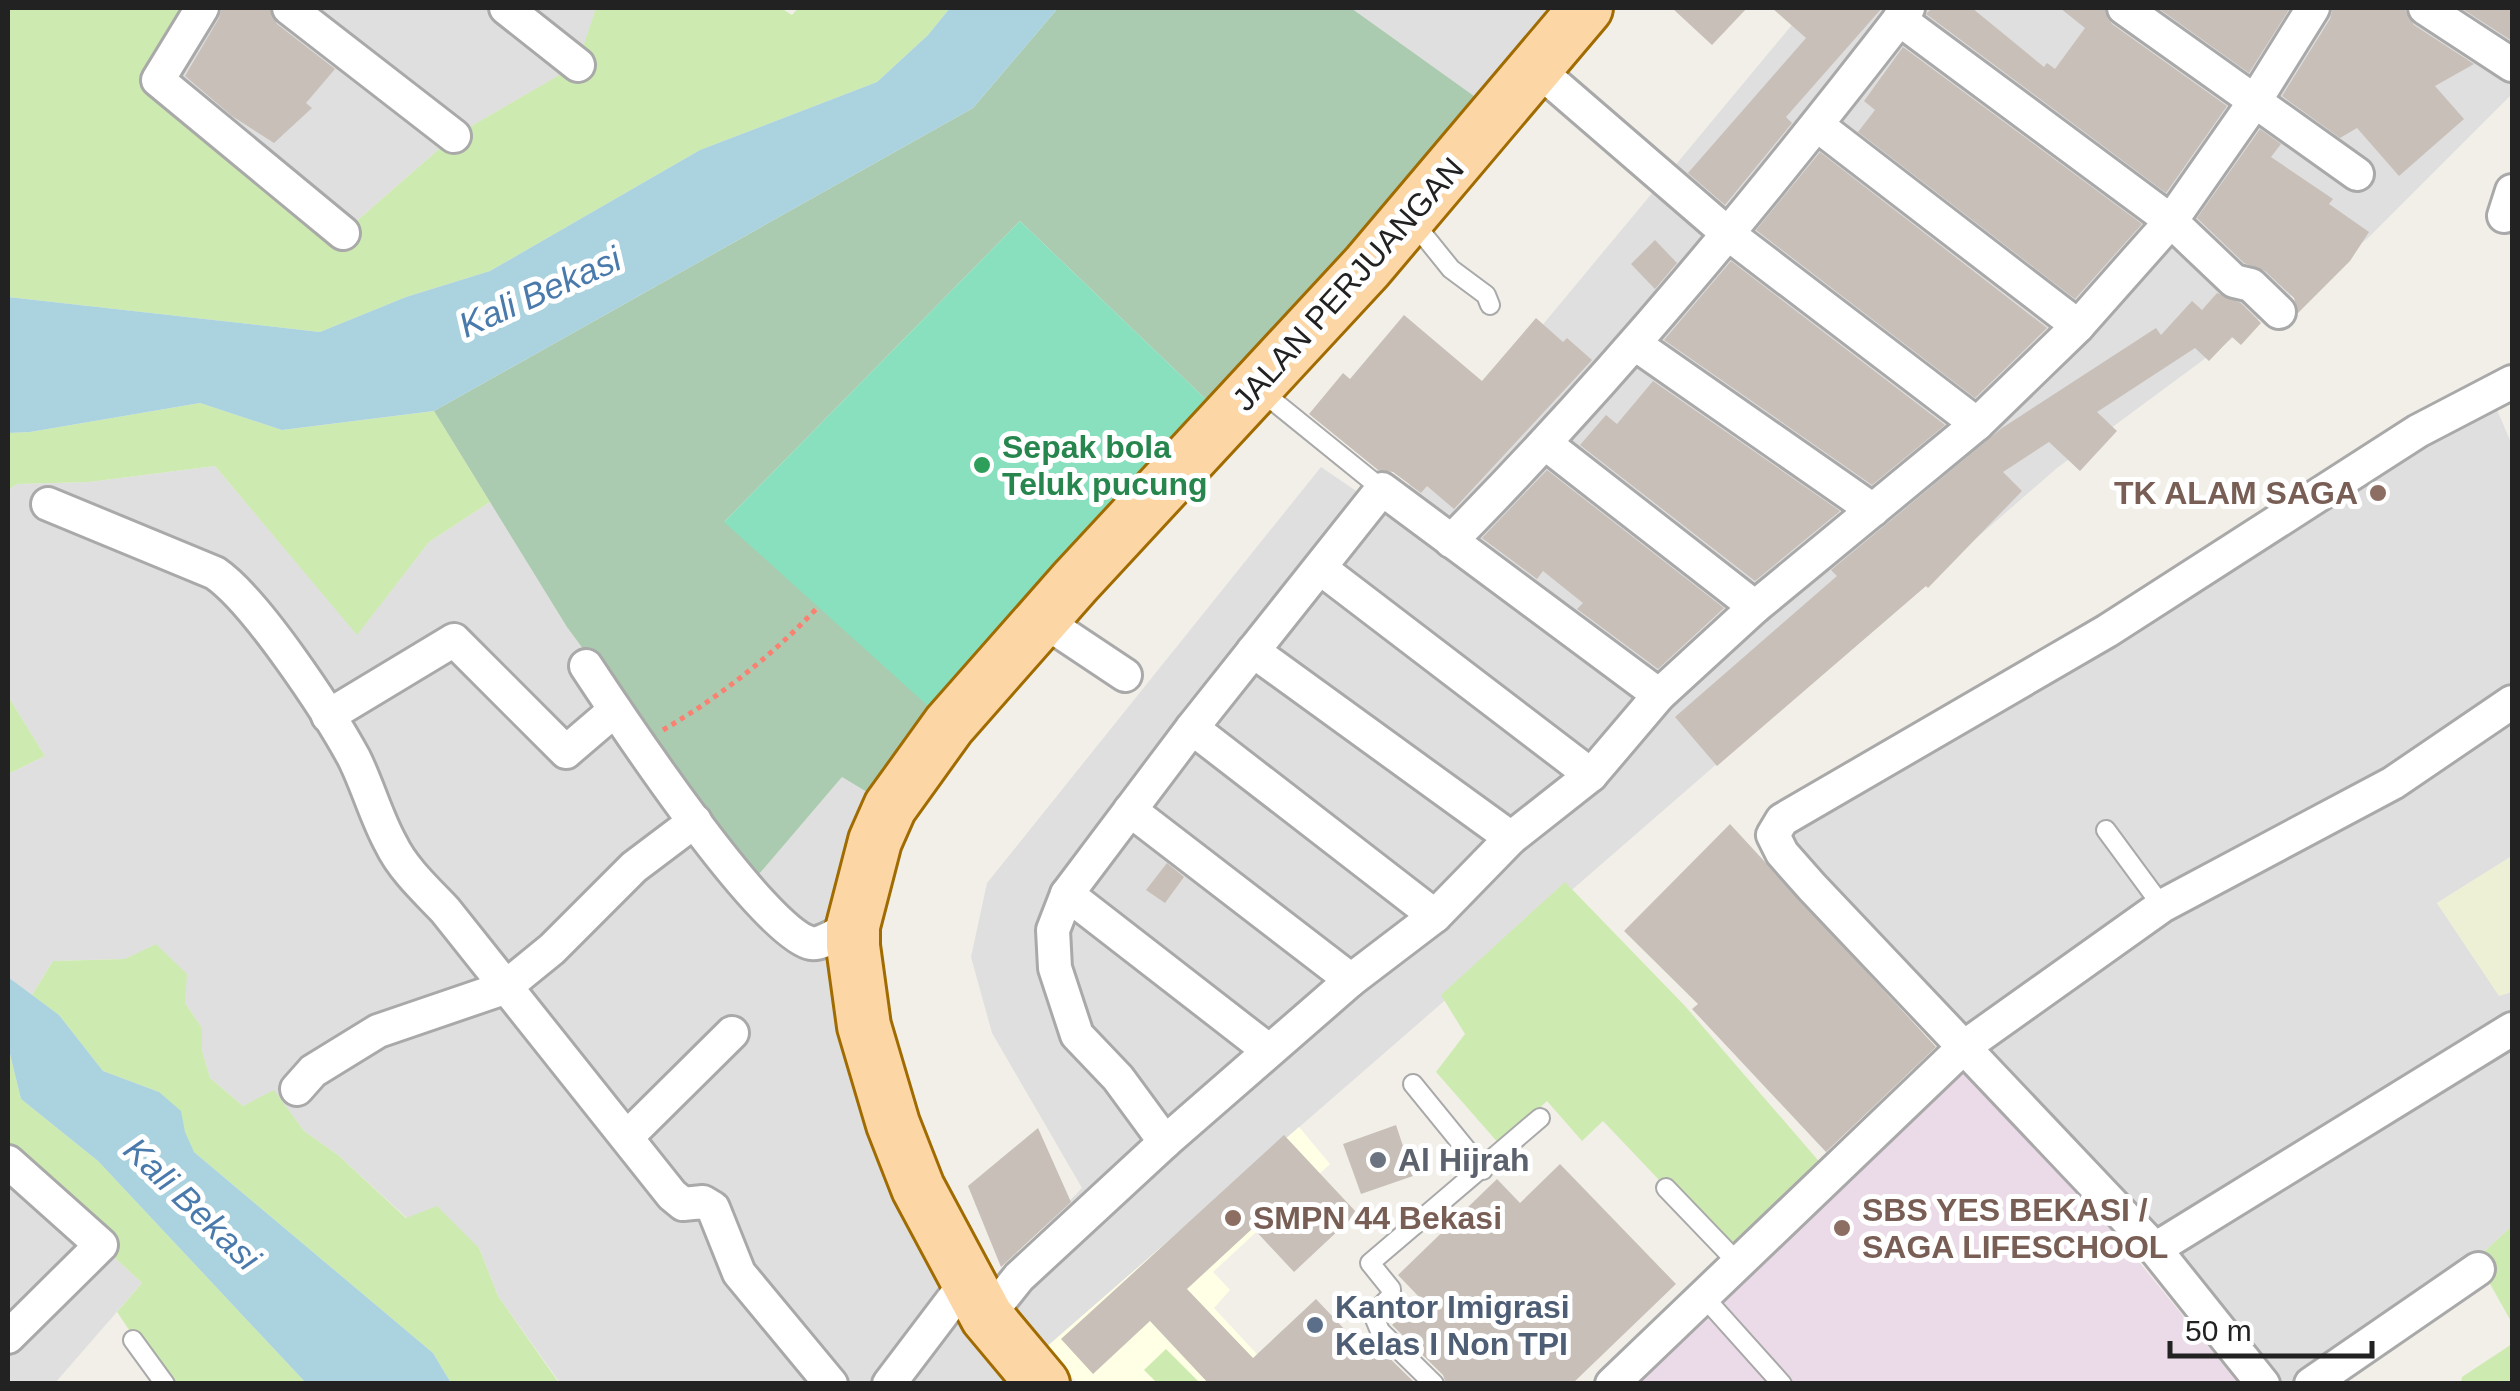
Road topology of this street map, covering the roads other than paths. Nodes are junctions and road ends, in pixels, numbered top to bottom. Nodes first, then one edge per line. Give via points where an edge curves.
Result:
1 (202, 8) edge
2 (289, 8) edge
3 (506, 8) edge
4 (1586, 8) edge
5 (2124, 8) edge
6 (2313, 8) edge
7 (2424, 8) edge
8 (1904, 13) edge
9 (578, 64) dead end
10 (2512, 66) edge
11 (1536, 68) junction
12 (2255, 101) junction
13 (1817, 125) junction
14 (454, 136) dead end
15 (2357, 174) dead end
16 (1410, 219) junction
17 (2172, 221) junction
18 (343, 233) dead end
19 (1726, 233) junction
20 (1490, 304) dead end
21 (2279, 312) dead end
22 (2078, 326) junction
23 (1634, 344) junction
24 (2512, 382) edge
25 (1257, 387) junction
26 (1977, 424) junction
27 (1546, 444) junction
28 (1382, 490) junction
29 (48, 504) dead end
30 (1874, 510) junction
31 (1451, 540) junction
32 (1320, 568) junction
33 (1755, 607) junction
34 (1044, 621) junction
35 (1254, 651) junction
36 (586, 666) dead end
37 (1125, 675) dead end
38 (1659, 695) junction
39 (2512, 702) edge
40 (615, 710) junction
41 (328, 716) junction
42 (1192, 728) junction
43 (1592, 774) junction
44 (1130, 810) junction
45 (695, 821) junction
46 (2106, 830) dead end
47 (1510, 838) junction
48 (1067, 894) junction
49 (2162, 906) junction
50 (1435, 916) junction
51 (852, 926) junction
52 (1351, 980) junction
53 (504, 988) junction
54 (2512, 1029) edge
55 (732, 1033) dead end
56 (1964, 1047) junction
57 (1268, 1050) junction
58 (1414, 1084) dead end
59 (298, 1089) dead end
60 (1540, 1118) dead end
61 (627, 1137) junction
62 (1164, 1142) junction
63 (8, 1161) edge
64 (1483, 1170) junction
65 (1666, 1188) dead end
66 (2155, 1249) junction
67 (1737, 1262) junction
68 (2478, 1269) dead end
69 (1704, 1297) junction
70 (977, 1299) junction
71 (8, 1337) edge
72 (133, 1340) dead end
73 (164, 1384) edge
74 (832, 1384) edge
75 (889, 1384) edge
76 (1043, 1384) edge
77 (1434, 1384) edge
78 (1612, 1384) edge
79 (1782, 1384) edge
80 (2263, 1384) edge
81 (2311, 1384) edge

1 - 18 street via 158,80
2 - 14 street
3 - 9 street
4 - 11 main road, JALAN PERJUANGAN
5 - 12 street
6 - 12 street
7 - 10 street
8 - 13 street
8 - 17 street
11 - 16 main road, JALAN PERJUANGAN
11 - 19 street
12 - 15 street
12 - 17 street
13 - 19 street
13 - 22 street
16 - 20 lane via 1450,269
16 - 25 main road, JALAN PERJUANGAN
17 - 21 street via 2234,281 2251,285
17 - 22 street
19 - 23 street
19 - 26 street
22 - 26 street
23 - 27 street
23 - 30 street
24 - 56 street via 2418,431 2107,631 1782,820 1773,835 1782,853
25 - 28 lane
25 - 34 main road, JALAN PERJUANGAN
26 - 30 street
27 - 31 street
27 - 33 street
28 - 31 street
28 - 32 street
29 - 41 street via 222,578
30 - 33 street
31 - 38 street
32 - 35 street
32 - 43 street
33 - 38 street
34 - 37 street
34 - 51 main road, JALAN PERJUANGAN via 949,725 890,808
35 - 42 street
35 - 47 street
36 - 40 street
38 - 43 street
39 - 49 street via 2393,783
40 - 41 street via 566,752 454,640
40 - 45 street
41 - 53 street via 392,846
42 - 44 street
42 - 50 street
43 - 47 street
44 - 48 street
44 - 52 street
45 - 51 street via 747,888 807,942
45 - 53 street via 634,867
46 - 49 lane
47 - 50 street
48 - 57 street
48 - 62 street via 1053,930 1069,1017
49 - 56 street
50 - 52 street
51 - 70 main road, JALAN PERJUANGAN via 864,1026 893,1124 918,1188
52 - 57 street
53 - 59 street via 378,1032 313,1072
53 - 61 street
54 - 66 street
55 - 61 street
56 - 66 street
56 - 67 street
57 - 62 street
58 - 64 lane
60 - 64 lane
61 - 74 street via 678,1201 713,1208 738,1273
62 - 70 street via 1020,1277
63 - 71 street via 101,1246
64 - 77 lane via 1370,1262 1391,1289 1373,1314 1380,1331
65 - 67 lane
66 - 80 street
67 - 69 street
68 - 81 street
69 - 78 street
69 - 79 lane
70 - 75 street
70 - 76 main road, JALAN PERJUANGAN
72 - 73 lane

